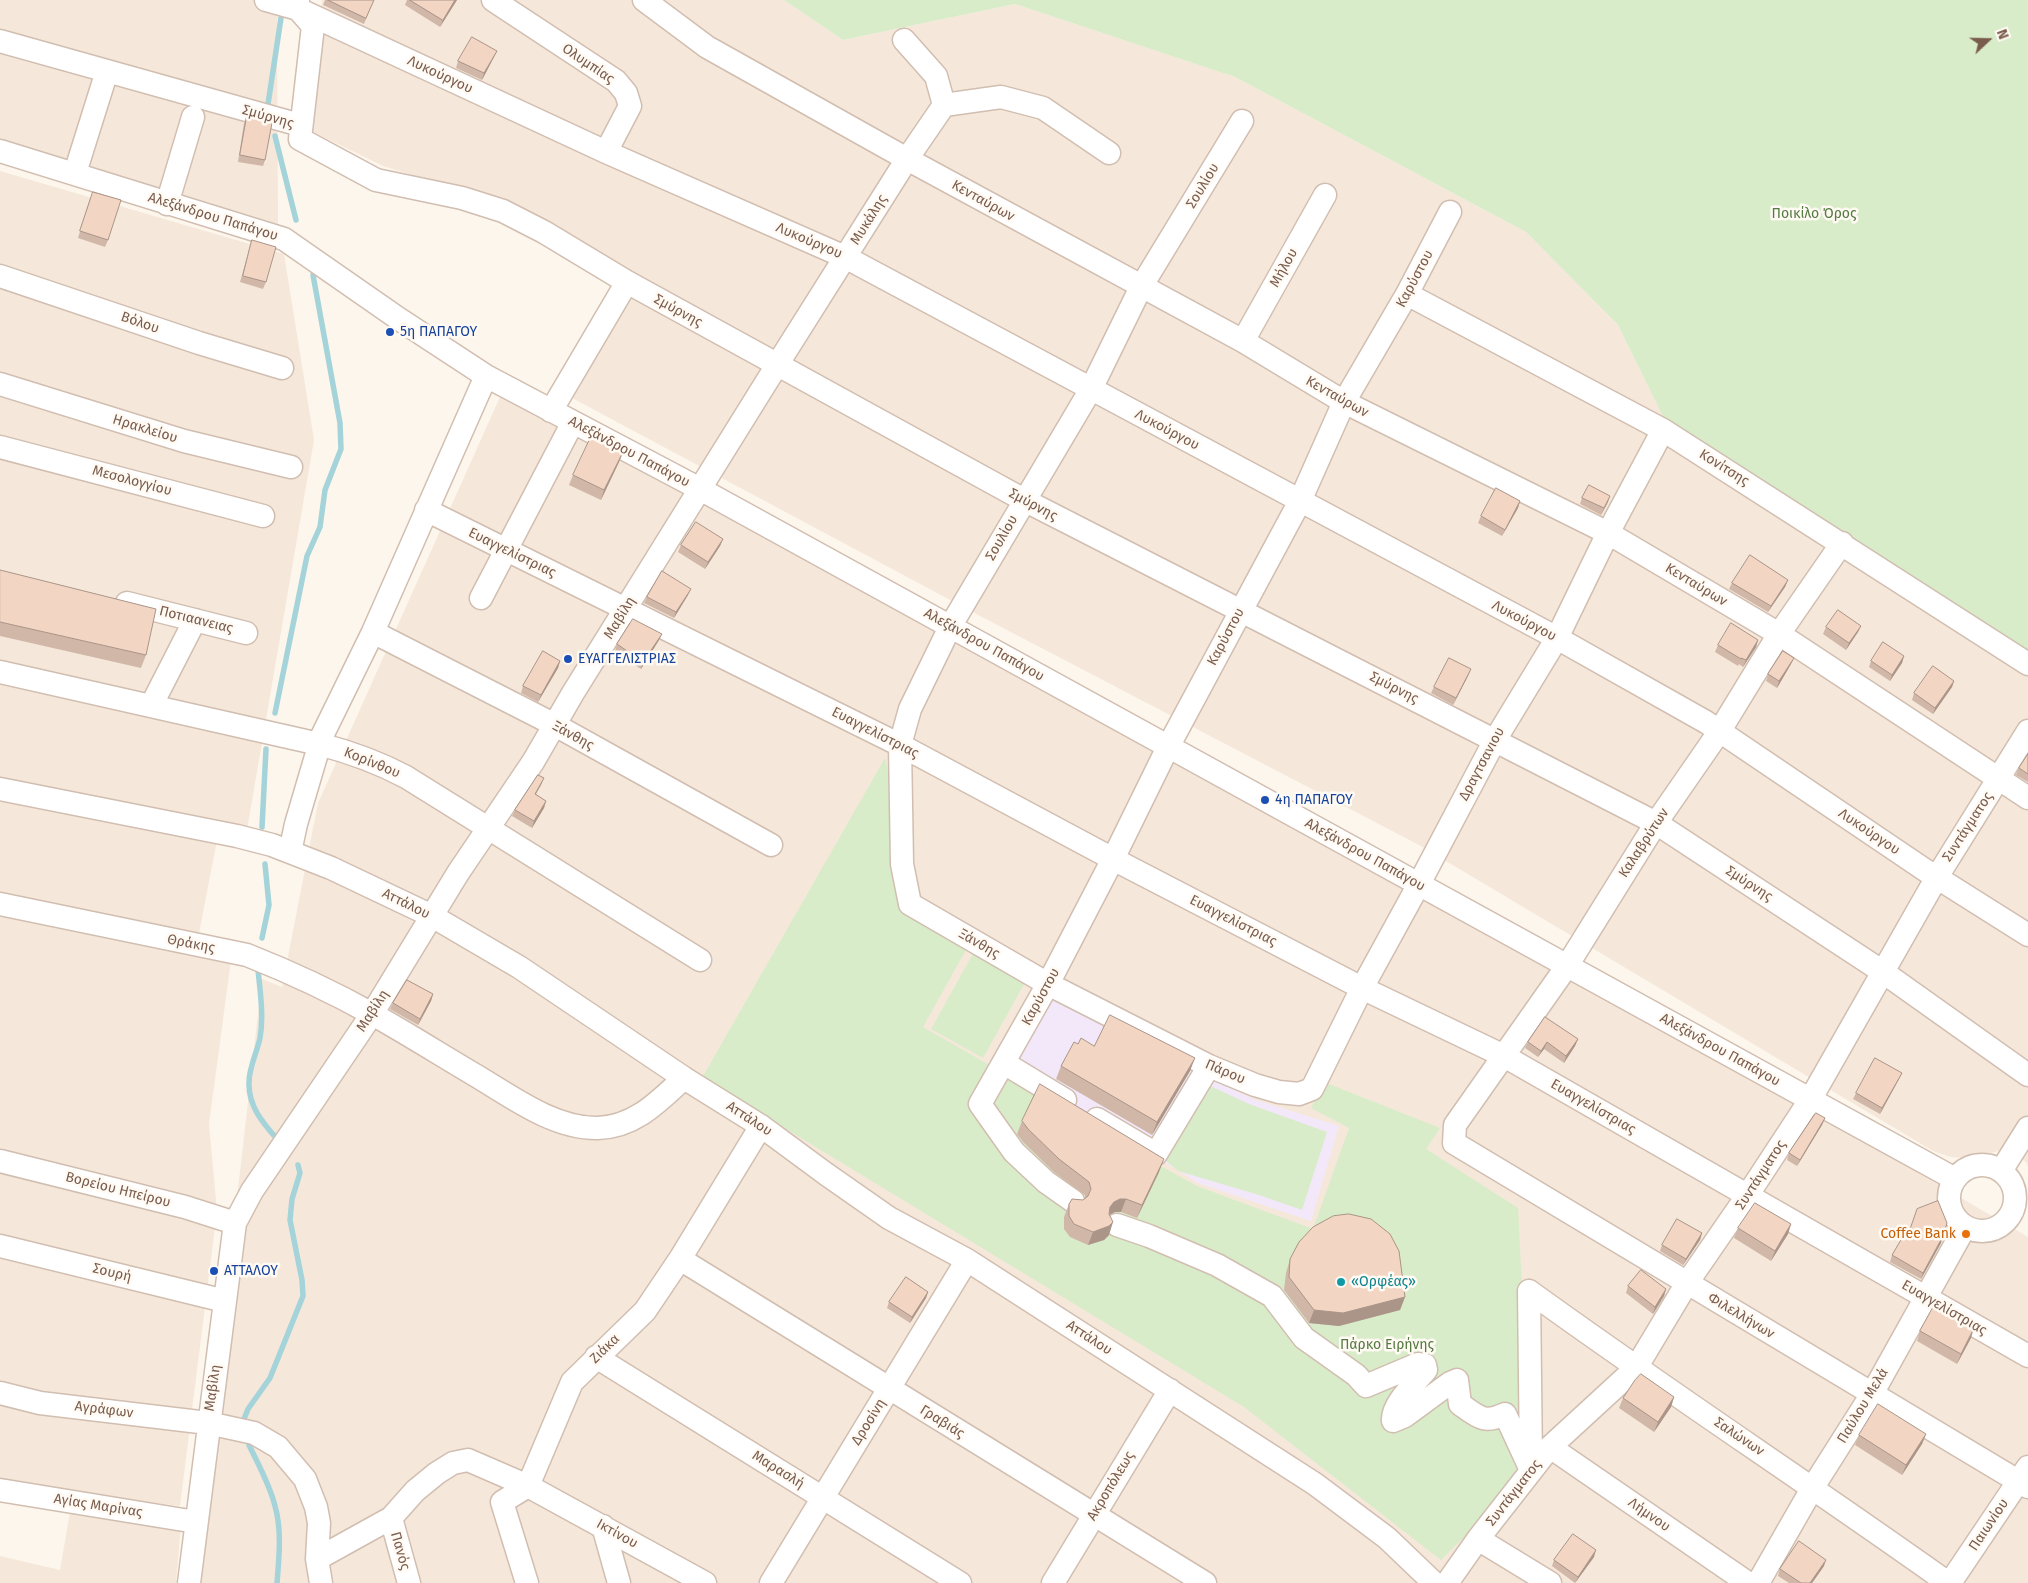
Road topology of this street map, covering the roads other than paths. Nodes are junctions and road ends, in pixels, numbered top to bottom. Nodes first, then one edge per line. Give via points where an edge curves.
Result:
1 (266, 0) edge
2 (493, 0) edge
3 (644, 0) edge
4 (298, 5) edge
5 (904, 40) dead end
6 (0, 41) edge
7 (107, 71) junction
8 (944, 105) junction
9 (193, 117) dead end
10 (1242, 121) dead end
11 (300, 125) junction
12 (0, 151) edge
13 (606, 152) junction
14 (1109, 153) dead end
15 (907, 159) junction
16 (75, 173) junction
17 (1325, 195) dead end
18 (167, 204) junction
19 (1450, 212) dead end
20 (845, 257) junction
21 (0, 276) edge
22 (627, 282) junction
23 (1141, 287) junction
24 (1407, 294) junction
25 (1243, 341) junction
26 (776, 365) junction
27 (282, 368) dead end
28 (486, 376) junction
29 (0, 384) edge
30 (1091, 389) junction
31 (1344, 402) junction
32 (551, 411) junction
33 (573, 422) junction
34 (1664, 430) junction
35 (0, 447) edge
36 (291, 468) dead end
37 (700, 489) junction
38 (1024, 500) junction
39 (1300, 502) junction
40 (426, 510) junction
41 (263, 516) dead end
42 (1608, 533) junction
43 (1842, 543) junction
44 (506, 550) junction
45 (482, 598) dead end
46 (111, 599) edge
47 (626, 608) junction
48 (1240, 610) junction
49 (195, 620) junction
50 (950, 627) junction
51 (372, 632) junction
52 (246, 633) dead end
53 (1779, 634) junction
54 (1557, 638) junction
55 (2028, 664) edge
56 (0, 672) edge
57 (152, 706) junction
58 (554, 726) junction
59 (2028, 731) edge
60 (1720, 732) junction
61 (1494, 740) junction
62 (319, 744) junction
63 (900, 745) junction
64 (1168, 747) junction
65 (2000, 779) junction
66 (0, 789) edge
67 (2028, 798) edge
68 (1656, 822) junction
69 (488, 828) junction
70 (771, 845) dead end
71 (290, 852) junction
72 (1113, 859) junction
73 (1936, 877) junction
74 (1419, 884) junction
75 (0, 904) edge
76 (910, 904) joint
77 (432, 916) junction
78 (2028, 935) edge
79 (700, 960) dead end
80 (1567, 966) junction
81 (1883, 972) junction
82 (1048, 984) junction
83 (1362, 988) junction
84 (372, 1014) junction
85 (1504, 1056) junction
86 (1004, 1063) junction
87 (1208, 1066) junction
88 (2028, 1075) edge
89 (684, 1078) junction
90 (1299, 1094) joint
91 (1810, 1100) junction
92 (761, 1126) junction
93 (2028, 1128) edge
94 (1454, 1143) joint
95 (0, 1161) edge
96 (2002, 1171) junction
97 (1955, 1179) junction
98 (1747, 1196) junction
99 (1073, 1201) edge
100 (2021, 1212) edge
101 (235, 1223) junction
102 (1117, 1225) dead end
103 (1965, 1227) junction
104 (0, 1246) edge
105 (680, 1259) junction
106 (967, 1260) junction
107 (1687, 1284) junction
108 (1926, 1298) junction
109 (225, 1301) junction
110 (2028, 1356) edge
111 (596, 1358) junction
112 (1636, 1368) junction
113 (890, 1389) junction
114 (1170, 1390) junction
115 (0, 1393) edge
116 (1872, 1394) junction
117 (208, 1423) junction
118 (1550, 1447) junction
119 (1531, 1470) junction
120 (2025, 1479) edge
121 (528, 1486) junction
122 (1813, 1487) junction
123 (0, 1490) edge
124 (822, 1498) junction
125 (1094, 1515) junction
126 (390, 1518) junction
127 (196, 1522) junction
128 (603, 1526) junction
129 (1478, 1539) junction
130 (317, 1559) junction
131 (189, 1583) edge
132 (321, 1583) edge
133 (409, 1583) edge
134 (526, 1583) edge
135 (619, 1583) edge
136 (705, 1583) edge
137 (770, 1583) edge
138 (960, 1583) edge
139 (1054, 1583) edge
140 (1205, 1583) edge
141 (1434, 1583) edge
142 (1447, 1583) edge
143 (1550, 1583) edge
144 (1748, 1583) edge
145 (1758, 1583) edge
146 (1949, 1583) edge

1 - 4 street, Λυκούργου
2 - 13 street, Ολυμπίας via 616,81 626,93 630,106
3 - 15 street, Κενταύρων via 707,47
4 - 11 street via 313,26
4 - 13 street, Λυκούργου
5 - 8 street via 936,76
6 - 7 street, Σμύρνης
7 - 11 street, Σμύρνης
7 - 16 street
8 - 14 street via 1001,97 1043,108
8 - 15 street, Μυκάλης
9 - 18 street
10 - 23 street, Σουλίου
11 - 22 street, Σμύρνης via 300,139 376,180 462,198 503,211
12 - 16 street, Αλεξάνδρου Παπάγου
13 - 20 street, Λυκούργου
15 - 20 street, Μυκάλης
15 - 23 street, Κενταύρων
16 - 18 street, Αλεξάνδρου Παπάγου
17 - 25 street, Μήλου
18 - 28 street, Αλεξάνδρου Παπάγου via 284,239
19 - 24 street, Καρύστου
20 - 26 street, Μυκάλης
20 - 30 street, Λυκούργου
21 - 27 street, Βόλου
22 - 26 street, Σμύρνης
22 - 32 street
23 - 25 street, Κενταύρων
23 - 30 street, Σουλίου
24 - 31 street, Καρύστου
24 - 34 street, Κονίτσης
25 - 31 street, Κενταύρων
26 - 37 street, Μυκάλης
26 - 38 street, Σμύρνης
28 - 32 street, Αλεξάνδρου Παπάγου
28 - 40 street
29 - 36 street, Ηρακλείου via 184,441
30 - 38 street, Σουλίου
30 - 39 street, Λυκούργου
31 - 39 street, Καρύστου
31 - 42 street, Κενταύρων
32 - 33 street, Αλεξάνδρου Παπάγου
33 - 37 street, Αλεξάνδρου Παπάγου
33 - 44 street
34 - 42 street, Δραγτσανιου
34 - 43 street, Κονίτσης
35 - 41 street, Μεσολογγίου
37 - 47 street, Μαβίλη
37 - 50 street, Αλεξάνδρου Παπάγου
38 - 48 street, Σμύρνης
38 - 50 street, Σουλίου
39 - 48 street, Καρύστου
39 - 54 street, Λυκούργου
40 - 44 street, Ευαγγελίστριας
40 - 51 street
42 - 53 street, Κενταύρων
42 - 54 street, Δραγτσανιου
43 - 53 street, Καλαβρύτων
43 - 55 street, Κονίτσης
44 - 45 street
44 - 47 street, Ευαγγελίστριας
46 - 49 street, Ποτιαανειας
47 - 58 street, Μαβίλη
47 - 63 street, Ευαγγελίστριας
48 - 61 street, Σμύρνης
48 - 64 street, Καρύστου
49 - 52 street, Ποτιαανειας
49 - 57 street
50 - 63 street, Σουλίου via 910,709
50 - 64 street, Αλεξάνδρου Παπάγου
51 - 58 street, Ξάνθης
51 - 62 street
53 - 60 street, Καλαβρύτων
53 - 65 street, Κενταύρων
54 - 60 street, Λυκούργου
54 - 61 street, Δραγτσανιου
56 - 57 street, Κορίνθου
57 - 62 street, Κορίνθου
58 - 69 street, Μαβίλη
58 - 70 street, Ξάνθης
59 - 65 street, Συντάγματος
60 - 68 street, Καλαβρύτων
60 - 73 street, Λυκούργου
61 - 68 street, Σμύρνης
61 - 74 street, Δραγτσανιου
62 - 69 street, Κορίνθου via 385,766
62 - 71 street
63 - 72 street, Ευαγγελίστριας
63 - 76 street, Σουλίου via 902,864
64 - 72 street, Καρύστου
64 - 74 street, Αλεξάνδρου Παπάγου
65 - 67 street, Κενταύρων
65 - 73 street, Συντάγματος
66 - 71 street, Αττάλου via 237,836
68 - 80 street, Καλαβρύτων
68 - 81 street, Σμύρνης
69 - 77 street, Μαβίλη
69 - 79 street, Κορίνθου
71 - 77 street, Αττάλου
72 - 82 street, Καρύστου
72 - 83 street, Ευαγγελίστριας
73 - 78 street, Λυκούργου
73 - 81 street, Συντάγματος
74 - 80 street, Αλεξάνδρου Παπάγου
74 - 83 street, Δραγτσανιου
75 - 84 street, Θράκης via 247,955
76 - 82 street, Ξάνθης
77 - 84 street, Μαβίλη
77 - 89 street, Αττάλου via 519,967
80 - 85 street, Καλαβρύτων
80 - 91 street, Αλεξάνδρου Παπάγου
81 - 88 street, Σμύρνης
81 - 91 street, Συντάγματος
82 - 86 street, Καρύστου
82 - 87 street, Πάρου
83 - 85 street, Ευαγγελίστριας
83 - 90 street, Δραγτσανιου via 1312,1089
84 - 89 street, Θράκης via 528,1106 554,1119 581,1127 608,1127 628,1122 657,1103
84 - 101 street, Μαβίλη via 258,1183
85 - 94 street, Καλαβρύτων via 1454,1125
85 - 98 street, Ευαγγελίστριας
86 - 87 street via 1156,1154
86 - 99 street, Καρύστου via 980,1104 1014,1152 1046,1182
87 - 90 street, Πάρου via 1255,1085
89 - 92 street, Αττάλου
91 - 97 street, Αλεξάνδρου Παπάγου
91 - 98 street, Συντάγματος
92 - 105 street, Ζιάκα
92 - 106 street, Αττάλου via 889,1218
93 - 96 street
94 - 107 street, Φιλελλήνων
95 - 101 street, Βορείου Ηπείρου
96 - 97 street via 1979,1166 1970,1168
96 - 100 street via 2014,1190
97 - 103 street via 1950,1189 1950,1205 1957,1220
98 - 107 street, Συντάγματος
98 - 108 street, Ευαγγελίστριας
100 - 103 street via 1994,1229 1979,1232
101 - 109 street, Μαβίλη
102 - 119 street via 1217,1265 1272,1296 1304,1338 1356,1375 1366,1386 1418,1364 1425,1365 1426,1370 1392,1414 1393,1421 1457,1380 1460,1404 1479,1418 1492,1420 1505,1414
103 - 108 street, Παύλου Μελά
104 - 109 street, Σουρή
105 - 111 street, Ζιάκα via 645,1311
105 - 113 street, Γραβιάς
106 - 113 street, Δροσίνη
106 - 114 street, Αττάλου
107 - 112 street, Συντάγματος
107 - 116 street, Φιλελλήνων
108 - 110 street, Ευαγγελίστριας
108 - 116 street, Παύλου Μελά
109 - 117 street, Μαβίλη
111 - 121 street, Ζιάκα via 572,1382
111 - 124 street, Μαρασλή
112 - 118 street, Συντάγματος
112 - 119 street, Σαλώνων via 1529,1291
112 - 122 street, Σαλώνων
113 - 124 street, Δροσίνη
113 - 125 street, Γραβιάς
114 - 125 street, Ακροπόλεως
114 - 141 street, Αττάλου via 1315,1484 1387,1538
115 - 117 street, Αγράφων via 40,1403
116 - 120 street, Φιλελλήνων
116 - 122 street, Παύλου Μελά
117 - 127 street, Μαβίλη
117 - 130 street, Αγράφων via 254,1433 278,1447 290,1459 305,1480 316,1507 319,1523
118 - 119 street, Συντάγματος
118 - 144 street, Λήμνου
119 - 129 street, Συντάγματος
120 - 146 street, Παιωνίου
121 - 126 street, Ικτίνου via 468,1460 453,1463 415,1491
121 - 128 street, Ικτίνου
121 - 134 street via 502,1502
122 - 145 street, Παύλου Μελά
122 - 146 street, Σαλώνων
123 - 127 street, Αγίας Μαρίνας
124 - 137 street, Δροσίνη
124 - 138 street, Μαρασλή
125 - 139 street, Ακροπόλεως
125 - 140 street, Γραβιάς
126 - 130 street, Ικτίνου
126 - 133 street, Πανός
127 - 131 street, Μαβίλη
128 - 135 street
128 - 136 street, Ικτίνου
129 - 142 street, Συντάγματος
129 - 143 street
130 - 132 street, Αγράφων

